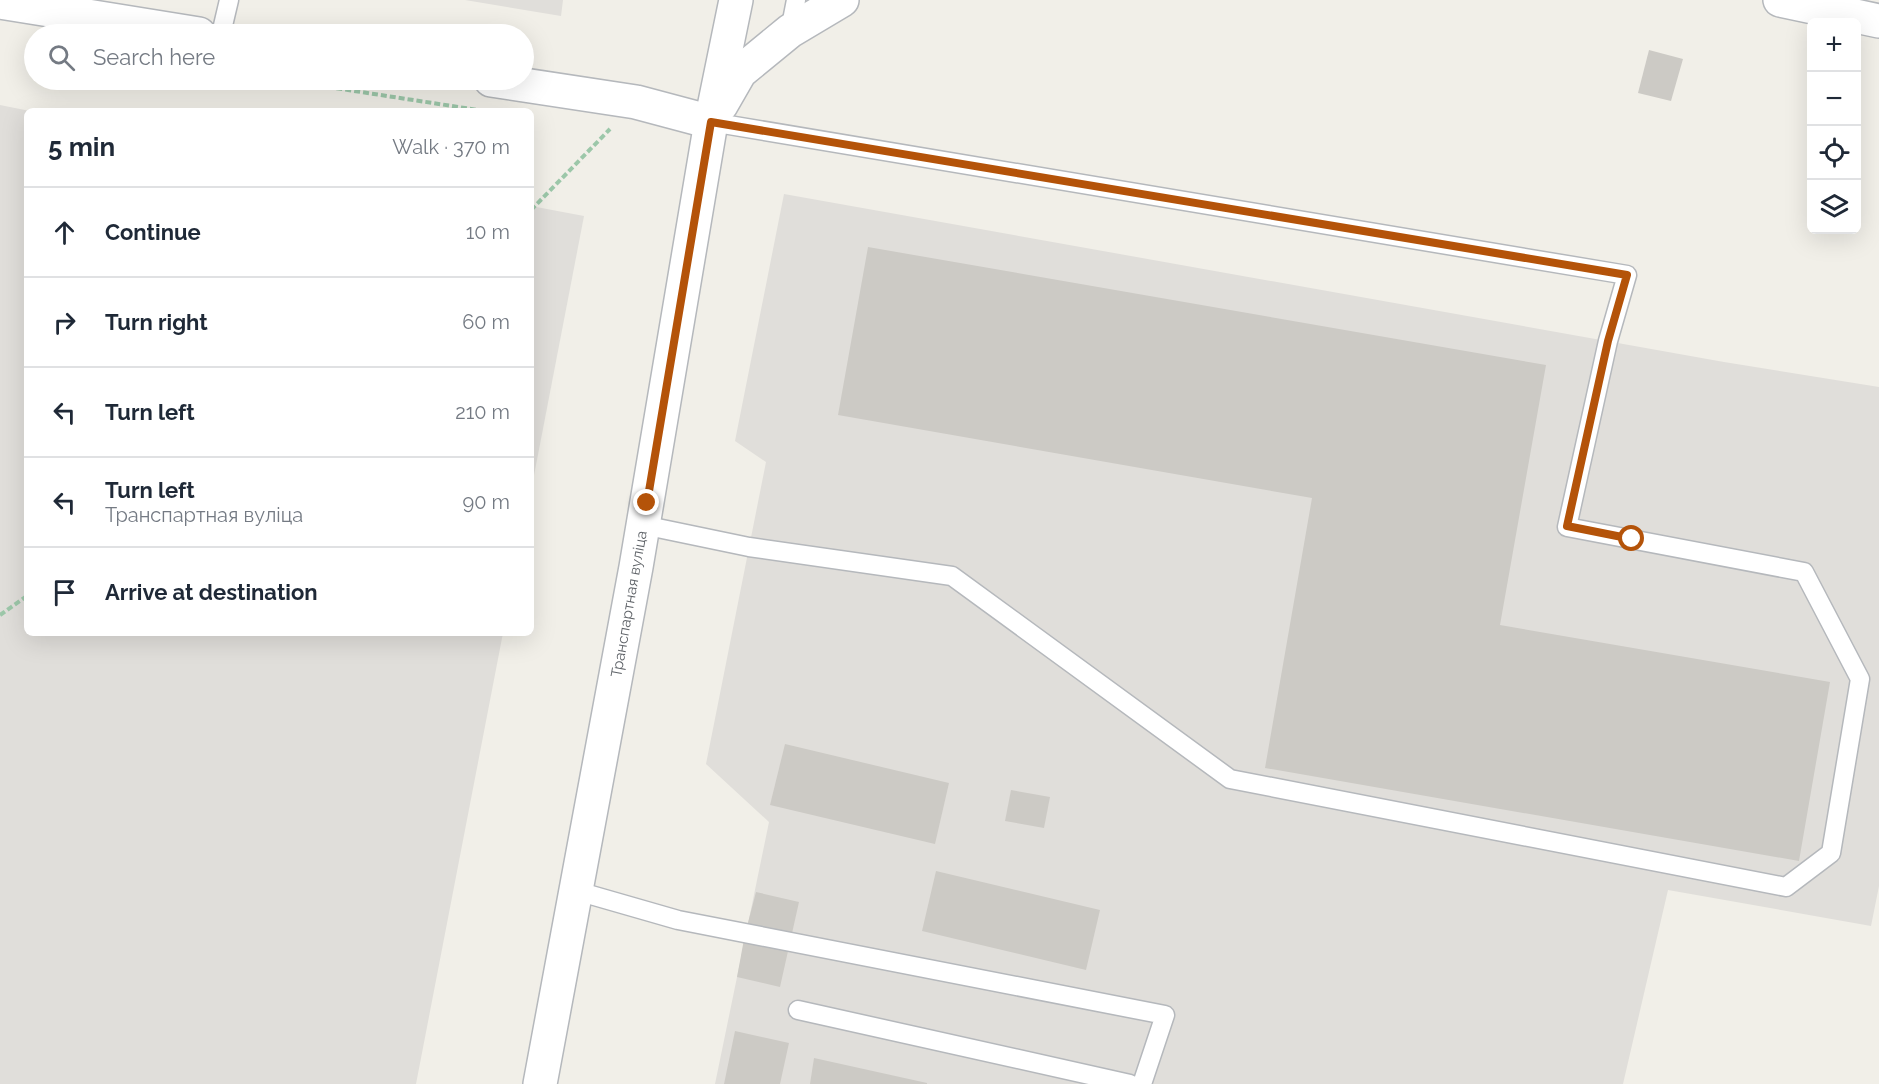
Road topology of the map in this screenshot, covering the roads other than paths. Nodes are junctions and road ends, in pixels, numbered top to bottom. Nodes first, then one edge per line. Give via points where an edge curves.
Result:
1 (229, 0) edge
2 (736, 0) edge
3 (842, 0) edge
4 (1780, 0) edge
5 (0, 2) edge
6 (793, 16) edge
7 (1879, 21) edge
8 (137, 24) edge
9 (223, 24) edge
10 (534, 87) edge
11 (711, 122) junction
12 (643, 525) junction
13 (577, 891) junction
14 (798, 1010) dead end
15 (540, 1084) edge
16 (1130, 1084) edge
17 (1142, 1084) edge

1 - 9 lane
2 - 11 street, Транспартная вуліца
3 - 6 street
4 - 7 street
5 - 8 street
6 - 11 street via 740,72
10 - 11 street via 636,102
11 - 12 street, Транспартная вуліца
11 - 12 lane via 1627,275 1608,341 1567,526 1804,572 1860,679 1831,853 1786,887 1230,779 952,576 749,547
12 - 13 street, Транспартная вуліца
13 - 15 street, Транспартная вуліца
13 - 17 lane via 678,920 1165,1015
14 - 16 lane

